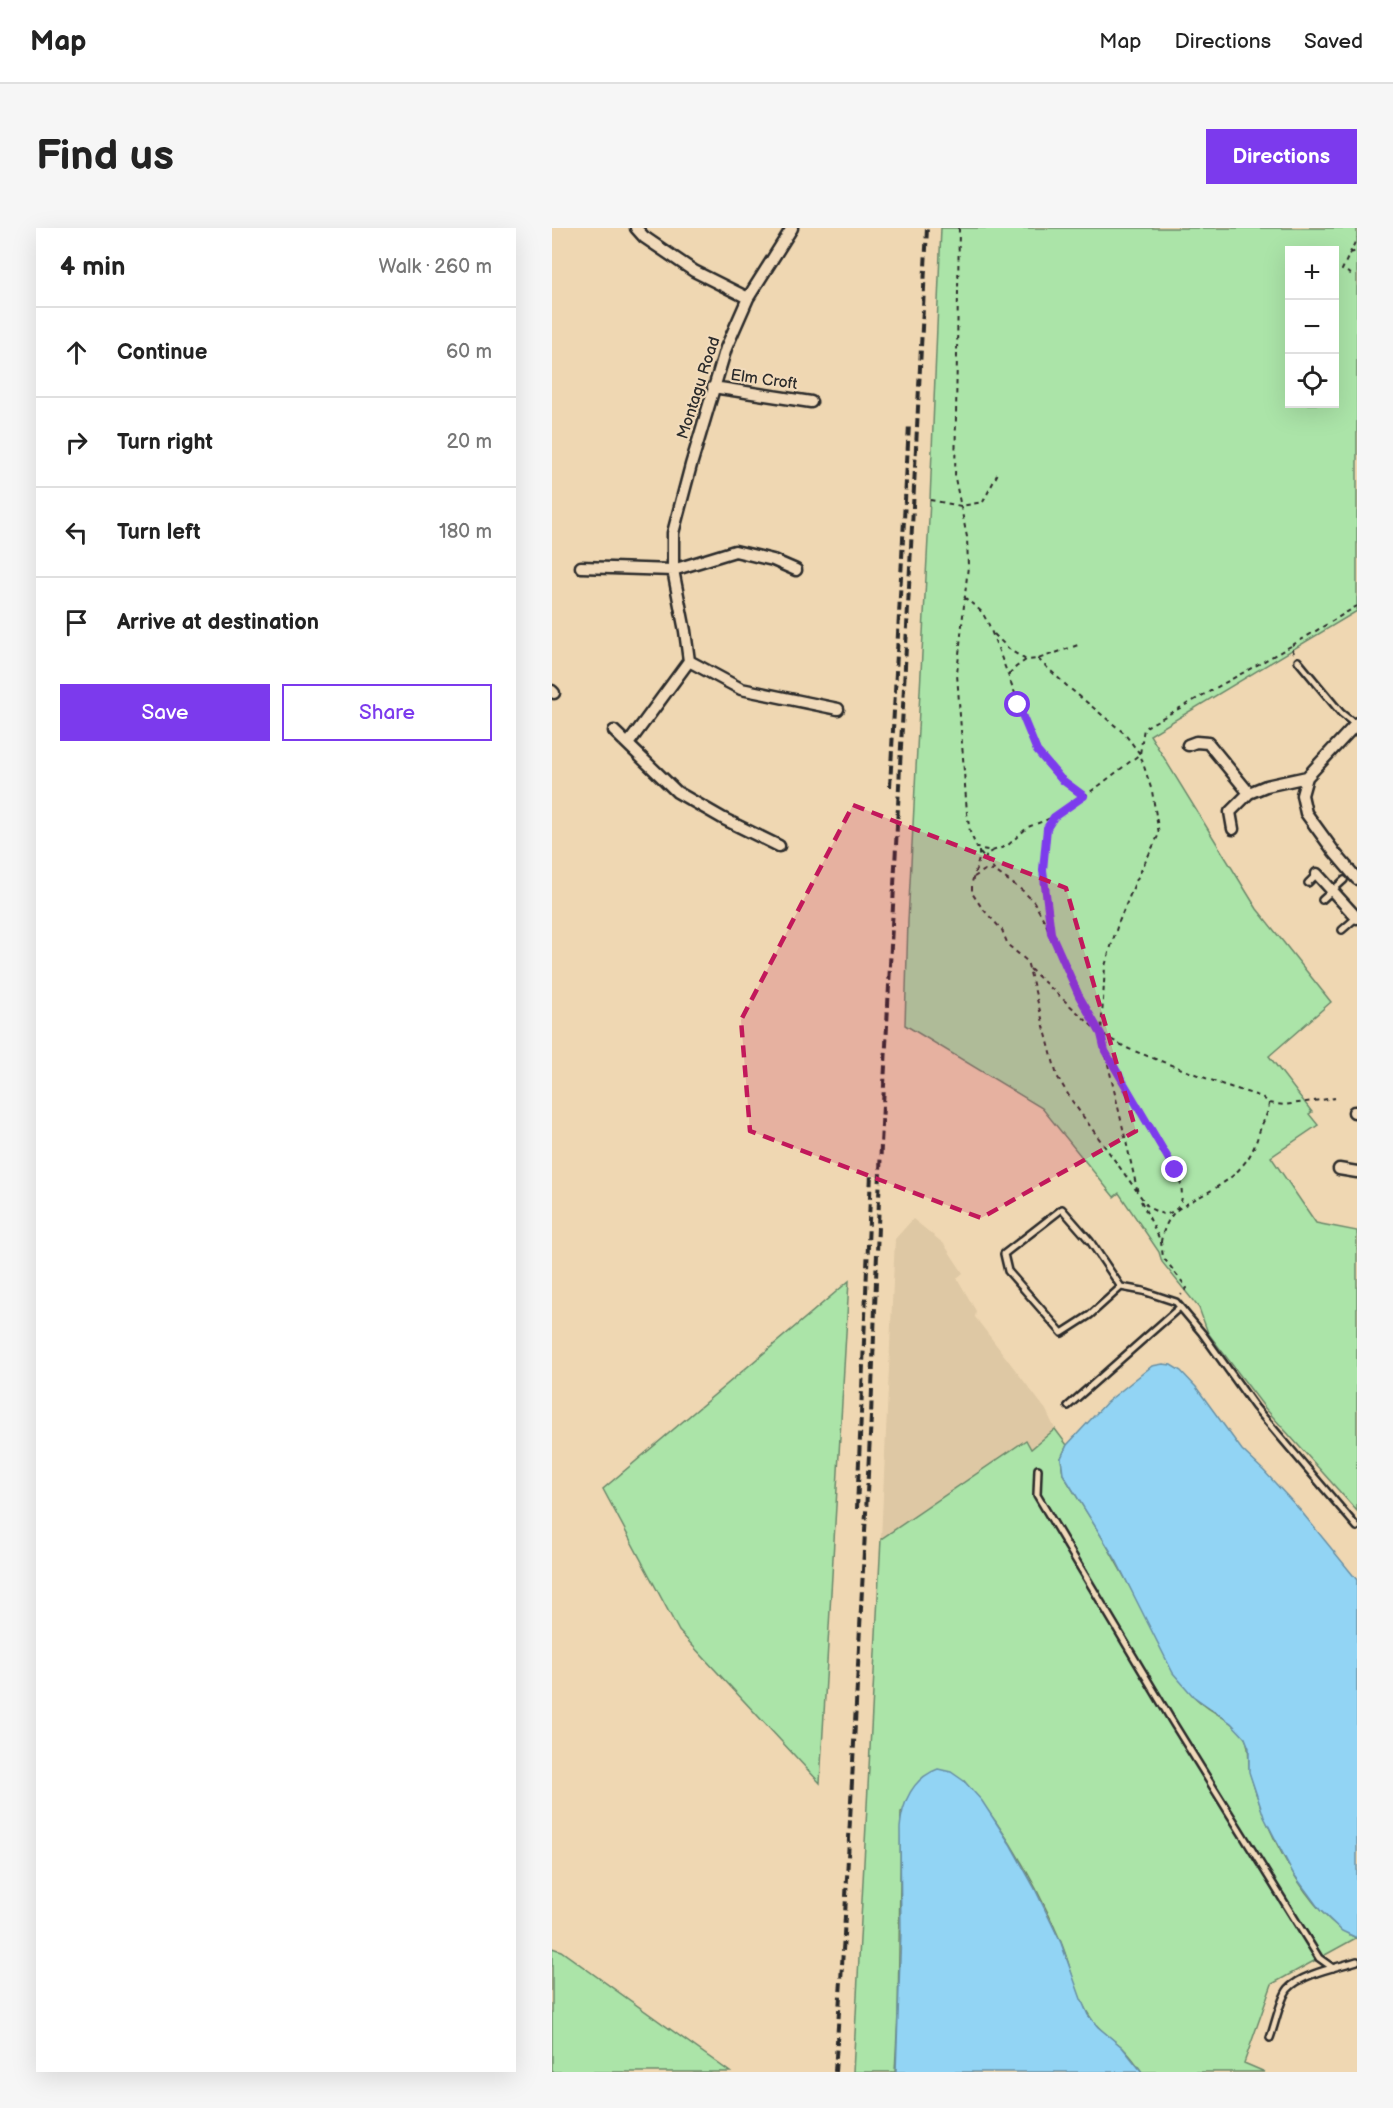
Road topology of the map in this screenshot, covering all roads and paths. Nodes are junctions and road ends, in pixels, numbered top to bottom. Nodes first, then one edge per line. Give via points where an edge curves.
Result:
1 (636, 228) edge
2 (792, 228) edge
3 (959, 228) edge
4 (1357, 238) edge
5 (1357, 252) edge
6 (1350, 253) junction
7 (1351, 274) dead end
8 (748, 298) junction
9 (714, 387) junction
10 (811, 402) dead end
11 (999, 471) dead end
12 (930, 500) dead end
13 (961, 506) junction
14 (581, 567) dead end
15 (673, 570) junction
16 (796, 570) dead end
17 (964, 597) junction
18 (1357, 606) edge
19 (992, 632) junction
20 (1078, 645) dead end
21 (1291, 646) junction
22 (1038, 659) junction
23 (1026, 660) junction
24 (689, 661) junction
25 (1298, 661) joint
26 (1009, 675) junction
27 (838, 709) dead end
28 (1356, 724) edge
29 (614, 732) dead end
30 (628, 744) junction
31 (1188, 745) dead end
32 (1140, 754) junction
33 (1307, 777) junction
34 (1249, 793) junction
35 (1084, 796) junction
36 (1054, 817) junction
37 (1233, 829) dead end
38 (779, 846) dead end
39 (978, 849) junction
40 (992, 851) junction
41 (985, 861) junction
42 (994, 871) junction
43 (1317, 874) joint
44 (972, 879) junction
45 (1357, 879) edge
46 (1344, 880) dead end
47 (1308, 883) dead end
48 (1332, 891) junction
49 (1322, 900) dead end
50 (1357, 918) edge
51 (1342, 930) dead end
52 (1051, 933) junction
53 (1030, 969) junction
54 (1101, 1034) junction
55 (1105, 1051) junction
56 (1335, 1098) dead end
57 (1269, 1103) junction
58 (1339, 1169) dead end
59 (1357, 1172) edge
60 (1139, 1197) junction
61 (1176, 1211) junction
62 (1161, 1242) junction
63 (1121, 1287) junction
64 (1178, 1304) junction
65 (1068, 1406) dead end
66 (1038, 1469) dead end
67 (1357, 1527) edge
68 (1357, 1961) edge
69 (1333, 1968) junction
70 (1270, 2038) dead end

1 - 8 street via 694,271
2 - 8 street, Montagu Road
3 - 13 path via 955,478
4 - 6 path
5 - 6 path
6 - 7 path via 1342,270
8 - 9 street, Montagu Road
9 - 10 street, Elm Croft
9 - 15 street, Montagu Road via 673,533
11 - 13 path via 983,502
12 - 13 path
13 - 17 path via 968,566
14 - 15 street
15 - 16 street via 735,552 773,560
15 - 24 street, Montagu Road
17 - 19 path via 982,612
17 - 39 path via 957,674 959,723 966,813
18 - 21 path
19 - 23 path
19 - 26 path
20 - 22 path
21 - 25 path
21 - 32 path via 1144,728
22 - 23 path
22 - 32 path via 1124,733
23 - 26 path
24 - 27 street via 741,689
24 - 30 street
25 - 28 lane via 1341,713
26 - 35 path via 1037,751 1061,779
28 - 33 street
29 - 30 street
30 - 38 street via 677,792
31 - 34 street via 1208,743
32 - 35 path
32 - 54 path via 1152,791 1159,834 1118,924 1106,966
33 - 34 street
33 - 45 street via 1302,795 1306,813
34 - 37 street via 1230,812
35 - 36 path
36 - 40 path via 1028,827 1008,846
36 - 52 path via 1047,828 1043,870
39 - 40 path
39 - 41 path
39 - 44 path
40 - 41 path
41 - 42 path
42 - 44 path via 985,870
42 - 52 path via 1034,902
43 - 47 lane
43 - 48 street
44 - 53 path via 976,900
46 - 48 lane
48 - 49 lane
48 - 50 street
50 - 51 lane
52 - 54 path
53 - 54 path
53 - 60 path via 1057,1076
54 - 55 path
54 - 57 path
55 - 60 path
55 - 61 path via 1175,1170 1182,1196
56 - 57 path via 1284,1105
57 - 61 path via 1267,1119 1242,1167 1225,1182
58 - 59 street
60 - 61 path via 1156,1213
60 - 62 path
61 - 62 path
62 - 64 path via 1163,1257 1186,1288
63 - 63 lane via 1062,1334 1008,1270 1004,1254 1062,1209 1090,1241
63 - 64 lane
64 - 65 lane
64 - 67 lane via 1255,1407
66 - 69 lane via 1037,1495 1313,1948
68 - 69 lane
69 - 70 lane via 1294,1983 1286,1991

